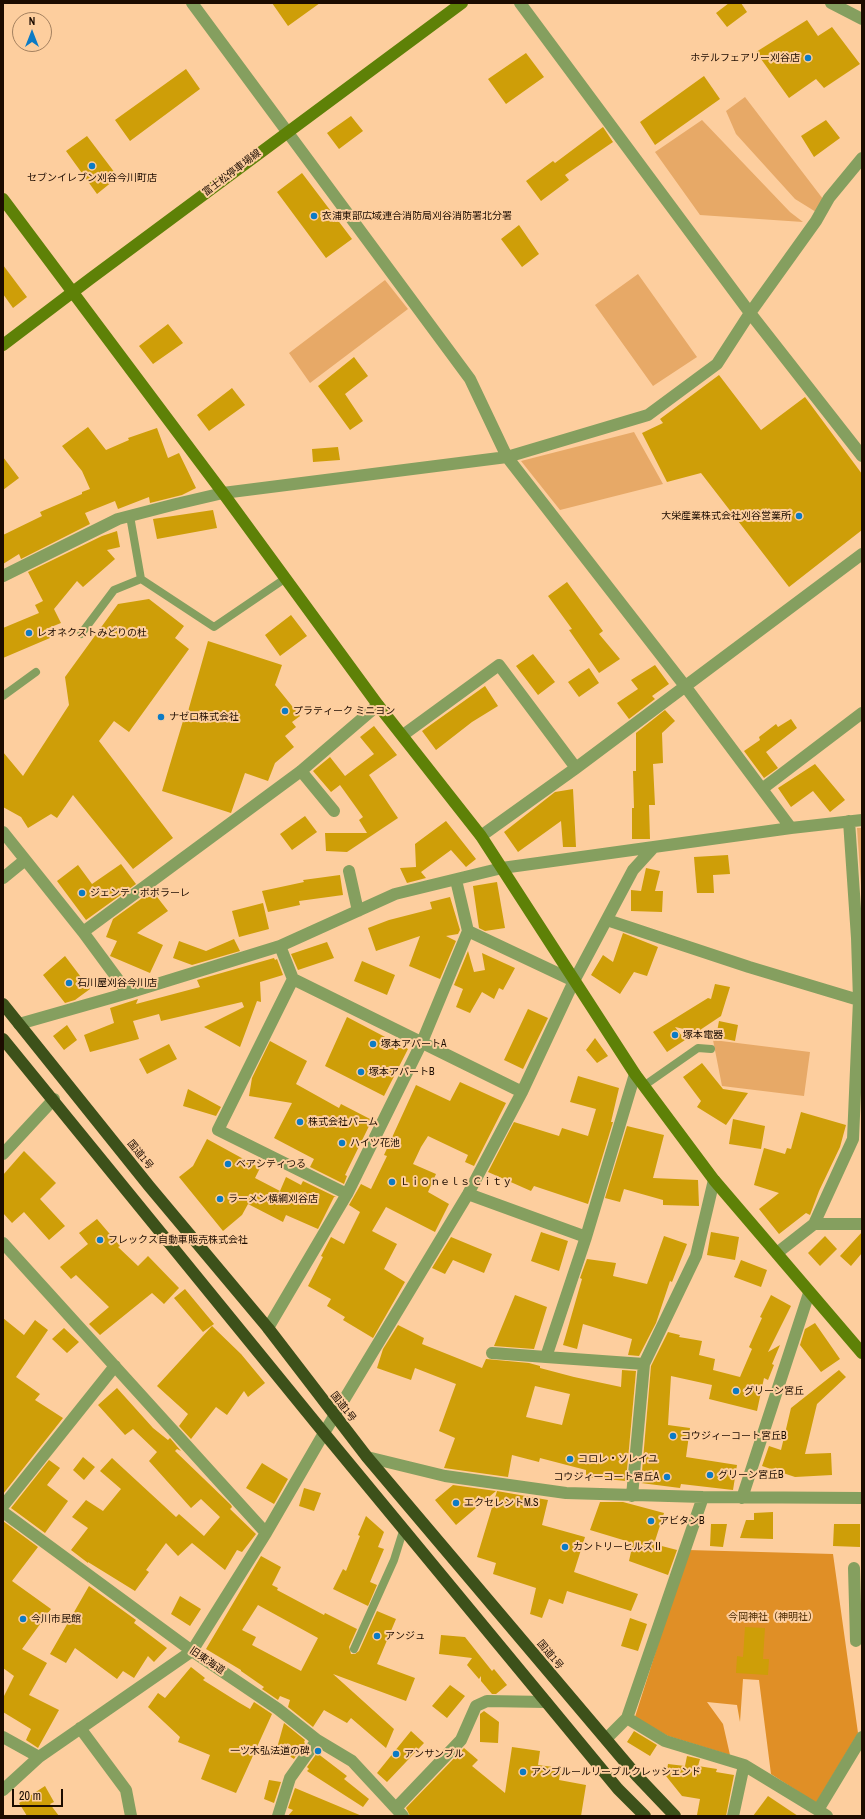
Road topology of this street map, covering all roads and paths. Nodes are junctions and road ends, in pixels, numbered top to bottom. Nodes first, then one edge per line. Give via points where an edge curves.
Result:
1 (192, 3) edge
2 (462, 3) edge
3 (520, 3) edge
4 (831, 3) edge
5 (862, 19) edge
6 (288, 131) junction
7 (862, 158) edge
8 (3, 199) edge
9 (72, 292) junction
10 (750, 314) junction
11 (3, 345) edge
12 (862, 456) edge
13 (507, 457) junction
14 (223, 493) junction
15 (130, 516) junction
16 (862, 554) edge
17 (3, 576) edge
18 (286, 578) junction
19 (141, 579) junction
20 (81, 634) dead end
21 (36, 672) dead end
22 (684, 686) junction
23 (3, 696) edge
24 (378, 705) junction
25 (862, 713) edge
26 (403, 735) junction
27 (576, 768) junction
28 (301, 771) junction
29 (762, 789) junction
30 (334, 811) dead end
31 (862, 820) edge
32 (849, 821) junction
33 (792, 828) junction
34 (3, 832) edge
35 (481, 836) junction
36 (653, 848) junction
37 (25, 860) junction
38 (502, 868) junction
39 (349, 871) dead end
40 (3, 878) edge
41 (456, 880) junction
42 (358, 911) junction
43 (607, 920) junction
44 (468, 930) junction
45 (83, 932) junction
46 (860, 938) edge
47 (280, 946) junction
48 (293, 980) junction
49 (574, 981) junction
50 (128, 993) junction
51 (861, 1000) edge
52 (3, 1004) edge
53 (19, 1024) junction
54 (3, 1038) edge
55 (422, 1042) junction
56 (711, 1049) dead end
57 (635, 1074) junction
58 (645, 1085) junction
59 (522, 1092) junction
60 (54, 1099) junction
61 (3, 1154) edge
62 (714, 1180) junction
63 (347, 1194) junction
64 (468, 1194) junction
65 (814, 1224) junction
66 (862, 1224) edge
67 (586, 1236) junction
68 (3, 1243) edge
69 (777, 1253) junction
70 (809, 1292) junction
71 (268, 1328) junction
72 (492, 1353) dead end
73 (862, 1353) edge
74 (546, 1357) junction
75 (644, 1364) junction
76 (115, 1366) junction
77 (335, 1417) junction
78 (324, 1433) junction
79 (367, 1457) junction
80 (632, 1496) junction
81 (703, 1497) junction
82 (742, 1498) junction
83 (862, 1498) edge
84 (3, 1506) edge
85 (3, 1512) edge
86 (404, 1528) junction
87 (266, 1533) junction
88 (854, 1568) dead end
89 (859, 1607) edge
90 (856, 1641) dead end
91 (354, 1650) dead end
92 (192, 1651) junction
93 (546, 1702) junction
94 (627, 1718) junction
95 (80, 1728) junction
96 (3, 1737) edge
97 (862, 1737) edge
98 (606, 1739) junction
99 (317, 1740) junction
100 (39, 1757) junction
101 (744, 1765) junction
102 (3, 1790) edge
103 (400, 1812) edge
104 (822, 1813) edge
105 (131, 1816) edge
106 (278, 1816) edge
107 (645, 1816) edge
108 (675, 1816) edge
109 (733, 1816) edge

1 - 6 street
2 - 6 street, 富士松停車場線
3 - 10 street
4 - 5 street
6 - 9 street, 富士松停車場線
6 - 13 street via 470,379
7 - 10 street via 830,198
8 - 9 street
9 - 11 street, 富士松停車場線
9 - 14 street
10 - 12 street
10 - 13 street via 717,364 648,415
13 - 14 street
13 - 22 street
14 - 15 street
14 - 18 street
15 - 17 street via 111,522
15 - 19 lane
16 - 22 street
18 - 19 lane via 214,627
18 - 24 street
19 - 20 lane via 114,590
21 - 23 lane
22 - 27 street
22 - 29 street
24 - 26 street
24 - 28 street
25 - 29 street
26 - 27 street via 499,665
26 - 35 street
27 - 35 street
28 - 30 street
28 - 45 street
29 - 33 street
31 - 32 street
32 - 33 street
32 - 46 street
33 - 36 street
34 - 37 street
35 - 38 street
36 - 38 street
36 - 43 street via 633,870
37 - 40 street
37 - 45 street
38 - 41 street
38 - 49 street
39 - 42 street
41 - 42 street via 395,894
41 - 44 street
42 - 47 street
43 - 49 street
43 - 51 street via 749,967
44 - 49 street
44 - 55 street
45 - 50 street
46 - 51 street
47 - 48 street
47 - 50 street
48 - 55 street
48 - 63 street via 218,1130
49 - 57 street
49 - 59 street
50 - 53 street
51 - 65 street via 853,1139
52 - 53 highway, 国道1号
53 - 71 highway, 国道1号 via 149,1186
54 - 60 highway
55 - 59 street
55 - 63 street
56 - 58 lane via 698,1048
57 - 58 street
57 - 67 street
58 - 62 street
59 - 64 street
60 - 61 street
60 - 78 highway
62 - 69 street
62 - 75 street via 696,1256
63 - 71 street
64 - 67 street
64 - 77 street
65 - 66 street
65 - 69 street
67 - 74 street
68 - 76 street
69 - 70 street
70 - 73 street
70 - 82 street
71 - 77 highway, 国道1号
72 - 74 street
74 - 75 street
75 - 80 street
76 - 84 street
76 - 87 street
77 - 78 street
77 - 79 highway, 国道1号
78 - 86 highway
78 - 87 street
79 - 80 street via 445,1476 566,1493
79 - 98 highway, 国道1号
80 - 81 street
81 - 82 street
81 - 94 street
82 - 83 street
85 - 92 street, 旧東海道
86 - 91 lane via 394,1560
86 - 93 highway
87 - 92 street
88 - 89 street
89 - 90 street
92 - 95 street
92 - 99 street, 旧東海道 via 278,1709
93 - 103 street via 486,1701 476,1706 461,1740
93 - 107 highway via 618,1788
94 - 98 street
94 - 101 street via 665,1741
95 - 100 street
95 - 105 street via 126,1790
96 - 100 street
97 - 104 street
98 - 108 highway, 国道1号
99 - 103 street, 旧東海道 via 352,1762
99 - 106 street via 290,1778
100 - 102 street
101 - 104 street
101 - 109 street

